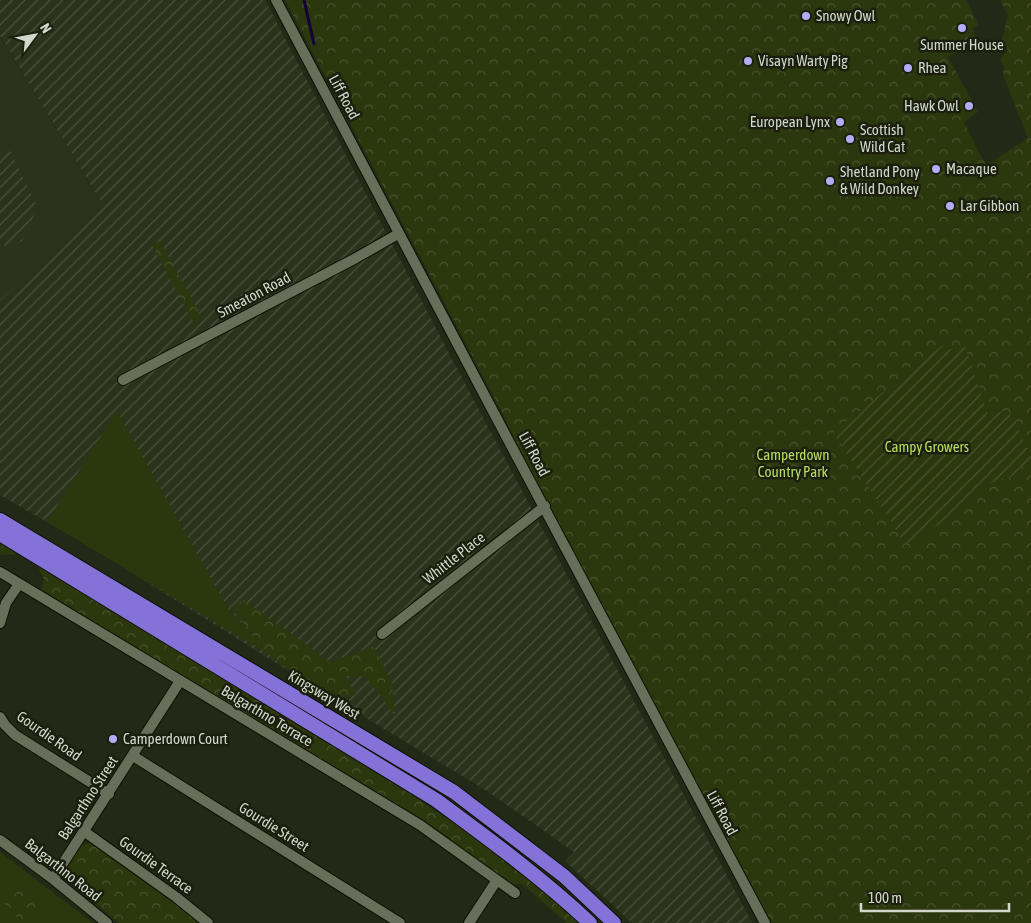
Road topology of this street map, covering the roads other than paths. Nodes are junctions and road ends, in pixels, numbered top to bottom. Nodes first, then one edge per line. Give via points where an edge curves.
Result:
1 (276, 0) edge
2 (398, 234) junction
3 (122, 380) dead end
4 (545, 506) junction
5 (0, 520) edge
6 (0, 534) edge
7 (0, 572) edge
8 (19, 584) junction
9 (0, 623) edge
10 (382, 634) dead end
11 (180, 681) junction
12 (0, 717) edge
13 (133, 756) junction
14 (109, 794) junction
15 (85, 832) junction
16 (0, 840) edge
17 (53, 879) junction
18 (497, 880) junction
19 (515, 893) dead end
20 (107, 923) edge
21 (208, 923) edge
22 (400, 923) edge
23 (469, 923) edge
24 (590, 923) edge
25 (614, 923) edge
26 (764, 923) edge

1 - 2 street, Liff Road
2 - 3 street, Smeaton Road
2 - 4 street, Liff Road
4 - 10 street, Whittle Place
4 - 26 street, Liff Road
5 - 25 highway, Kingsway West via 454,792 564,876
6 - 24 highway, Kingsway West via 436,800
7 - 8 street, Balgarthno Terrace
8 - 9 street via 6,604
8 - 11 street, Balgarthno Terrace
11 - 13 street, Balgarthno Street
11 - 18 street, Balgarthno Terrace via 420,825
12 - 14 street, Gourdie Road via 15,734
13 - 14 street, Balgarthno Street
13 - 22 street, Gourdie Street
14 - 15 street, Balgarthno Street
15 - 17 street, Balgarthno Street
15 - 21 street, Gourdie Terrace
16 - 17 street, Balgarthno Road
17 - 20 street, Balgarthno Road
18 - 19 street, Balgarthno Terrace
18 - 23 street

